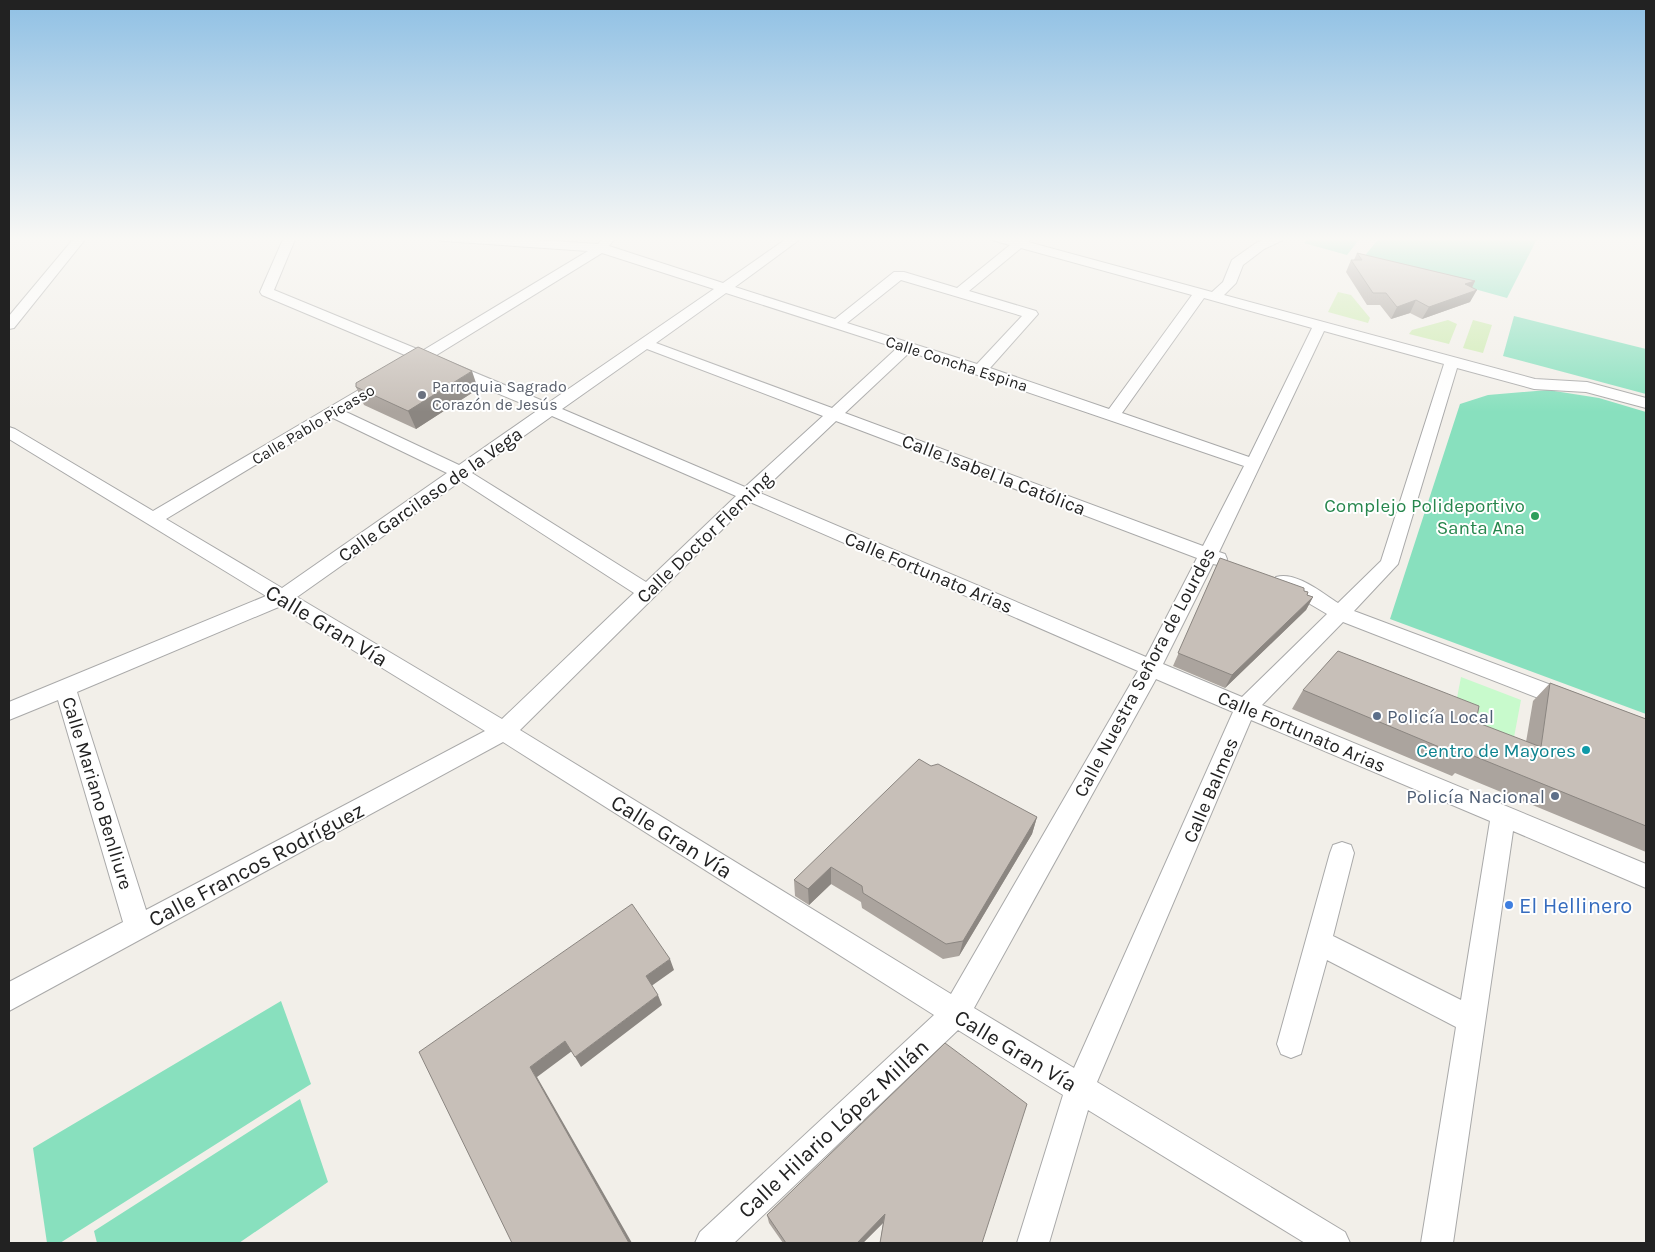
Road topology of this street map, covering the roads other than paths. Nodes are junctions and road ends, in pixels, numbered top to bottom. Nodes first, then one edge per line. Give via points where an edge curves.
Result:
1 (33, 295) edge
2 (275, 295) edge
3 (521, 295) edge
4 (713, 295) edge
5 (751, 295) edge
6 (874, 295) edge
7 (971, 295) edge
8 (1199, 295) edge
9 (1216, 296) edge
10 (838, 323) junction
11 (9, 325) edge
12 (1320, 325) junction
13 (644, 342) junction
14 (908, 346) junction
15 (424, 357) junction
16 (1452, 361) junction
17 (980, 370) junction
18 (1646, 403) edge
19 (551, 410) junction
20 (333, 412) junction
21 (834, 413) junction
22 (1114, 415) junction
23 (9, 432) edge
24 (1254, 464) junction
25 (461, 473) junction
26 (748, 494) junction
27 (152, 519) junction
28 (1206, 555) junction
29 (1233, 564) edge
30 (1268, 577) edge
31 (646, 592) junction
32 (281, 598) junction
33 (1340, 614) junction
34 (1151, 668) junction
35 (66, 688) junction
36 (1581, 706) edge
37 (1246, 708) junction
38 (9, 711) edge
39 (504, 731) junction
40 (1503, 816) junction
41 (1342, 853) dead end
42 (1646, 876) edge
43 (138, 927) junction
44 (1318, 942) junction
45 (9, 997) edge
46 (956, 1013) junction
47 (1472, 1020) junction
48 (1291, 1044) dead end
49 (1080, 1088) junction
50 (711, 1243) edge
51 (1033, 1243) edge
52 (1334, 1243) edge
53 (1437, 1243) edge

1 - 11 street
2 - 15 street, Calle Fortunato Arias
3 - 15 street, Calle Pablo Picasso
4 - 13 street, Calle Garcilaso de la Vega
5 - 10 street, Calle Concha Espina
6 - 10 street
7 - 17 street via 1031,314
8 - 22 street
9 - 12 street
10 - 14 street, Calle Concha Espina
12 - 16 street
12 - 24 street, Calle Nuestra Señora de Lourdes
13 - 19 street, Calle Garcilaso de la Vega
13 - 21 street, Calle Isabel la Católica
14 - 17 street, Calle Concha Espina
14 - 21 street, Calle Doctor Fleming
15 - 19 street, Calle Fortunato Arias
15 - 20 street, Calle Pablo Picasso
16 - 18 street via 1534,384 1587,387
16 - 33 street, Calle Balmes via 1389,564
17 - 22 street, Calle Concha Espina
19 - 25 street, Calle Garcilaso de la Vega
19 - 26 street, Calle Fortunato Arias
20 - 25 street
20 - 27 street, Calle Pablo Picasso
21 - 26 street, Calle Doctor Fleming
21 - 28 street, Calle Isabel la Católica
22 - 24 street, Calle Concha Espina
23 - 27 street, Calle Gran Vía
24 - 28 street, Calle Nuestra Señora de Lourdes
25 - 31 street
25 - 32 street, Calle Garcilaso de la Vega
26 - 31 street, Calle Doctor Fleming
26 - 34 street, Calle Fortunato Arias
27 - 32 street, Calle Gran Vía
28 - 29 street, Calle Isabel la Católica
28 - 34 street, Calle Nuestra Señora de Lourdes
30 - 33 street via 1295,586
31 - 39 street, Calle Doctor Fleming
32 - 35 street, Calle Garcilaso de la Vega
32 - 39 street, Calle Gran Vía
33 - 36 street
33 - 37 street, Calle Balmes
34 - 37 street, Calle Fortunato Arias
34 - 46 street, Calle Nuestra Señora de Lourdes
35 - 38 street, Calle Garcilaso de la Vega
35 - 43 street, Calle Mariano Benlliure
37 - 40 street, Calle Fortunato Arias
37 - 49 street, Calle Balmes
39 - 43 street, Calle Francos Rodríguez
39 - 46 street, Calle Gran Vía
40 - 42 street, Calle Fortunato Arias
40 - 47 street
41 - 44 street
43 - 45 street, Calle Francos Rodríguez
44 - 47 street
44 - 48 street
46 - 49 street, Calle Gran Vía
46 - 50 street, Calle Hilario López Millán
47 - 53 street
49 - 51 street, Calle Balmes
49 - 52 street, Calle Gran Vía

